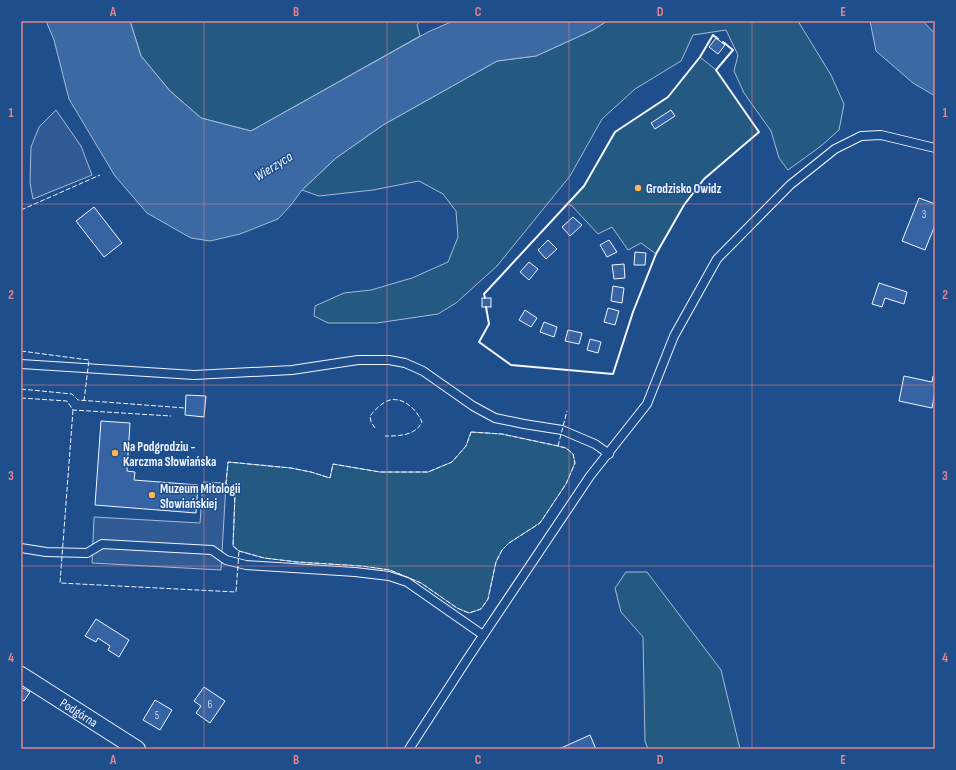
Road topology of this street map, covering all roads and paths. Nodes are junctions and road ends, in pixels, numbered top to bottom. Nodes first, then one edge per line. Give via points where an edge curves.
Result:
1 (935, 148) edge
2 (21, 364) edge
3 (609, 454) junction
4 (21, 548) edge
5 (483, 635) junction
6 (21, 675) edge
7 (137, 749) edge
8 (409, 749) edge

1 - 3 lane via 880,135 861,136 835,149 790,185 717,259 674,336 647,404
2 - 3 lane via 194,375 292,370 358,360 389,360 405,363 423,371 495,418 562,430 595,444
3 - 5 lane via 590,476
4 - 5 lane via 46,552 87,553 102,544 212,550 226,560 246,565 389,576 407,582
5 - 8 lane
6 - 7 street, Podgórna

